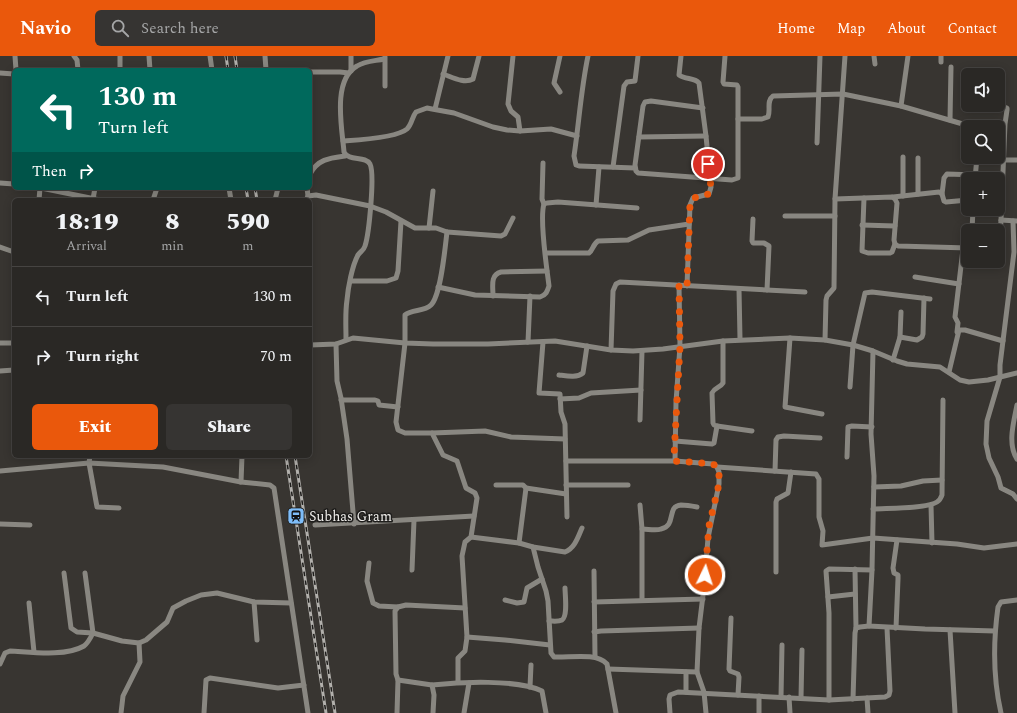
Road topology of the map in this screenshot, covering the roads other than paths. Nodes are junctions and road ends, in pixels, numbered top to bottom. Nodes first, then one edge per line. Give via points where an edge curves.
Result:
1 (15, 56) edge
2 (74, 56) edge
3 (120, 56) edge
4 (149, 56) edge
5 (210, 56) edge
6 (264, 56) edge
7 (351, 56) edge
8 (448, 56) edge
9 (479, 56) edge
10 (513, 56) edge
11 (560, 56) edge
12 (588, 56) edge
13 (638, 56) edge
14 (682, 56) edge
15 (725, 56) edge
16 (820, 56) edge
17 (845, 56) edge
18 (874, 56) edge
19 (908, 56) edge
20 (384, 58) edge
21 (874, 64) dead end
22 (951, 67) dead end
23 (16, 68) edge
24 (78, 68) edge
25 (120, 68) edge
26 (150, 68) edge
27 (212, 68) edge
28 (266, 68) edge
29 (312, 72) edge
30 (350, 72) junction
31 (0, 73) edge
32 (12, 74) edge
33 (443, 74) junction
34 (385, 86) dead end
35 (560, 92) dead end
36 (819, 94) junction
37 (843, 94) junction
38 (902, 106) junction
39 (1005, 107) edge
40 (703, 108) junction
41 (435, 109) junction
42 (738, 119) junction
43 (950, 120) junction
44 (961, 123) edge
45 (1005, 124) edge
46 (520, 131) junction
47 (577, 136) junction
48 (706, 136) junction
49 (639, 137) junction
50 (343, 141) junction
51 (817, 144) dead end
52 (345, 156) junction
53 (904, 157) dead end
54 (918, 158) dead end
55 (1005, 160) edge
56 (1017, 160) edge
57 (542, 163) dead end
58 (1003, 164) edge
59 (599, 167) junction
60 (613, 167) junction
61 (635, 168) junction
62 (312, 171) edge
63 (961, 175) edge
64 (710, 178) junction
65 (0, 183) edge
66 (12, 184) edge
67 (50, 190) edge
68 (433, 191) dead end
69 (918, 194) junction
70 (942, 194) junction
71 (903, 196) junction
72 (892, 197) junction
73 (88, 198) edge
74 (307, 198) edge
75 (864, 198) junction
76 (835, 199) junction
77 (961, 201) edge
78 (544, 204) junction
79 (596, 205) junction
80 (370, 206) junction
81 (637, 208) dead end
82 (785, 216) dead end
83 (835, 216) junction
84 (513, 218) dead end
85 (753, 219) dead end
86 (1001, 220) junction
87 (401, 221) junction
88 (1015, 221) edge
89 (689, 224) junction
90 (1001, 224) edge
91 (862, 225) junction
92 (895, 226) junction
93 (429, 228) junction
94 (447, 232) junction
95 (894, 244) junction
96 (0, 247) edge
97 (961, 249) edge
98 (12, 251) edge
99 (1015, 252) edge
100 (546, 253) junction
101 (962, 268) edge
102 (547, 271) junction
103 (915, 277) dead end
104 (351, 281) junction
105 (959, 284) junction
106 (679, 285) junction
107 (687, 286) junction
108 (438, 287) junction
109 (739, 288) junction
110 (767, 290) junction
111 (805, 292) dead end
112 (492, 296) junction
113 (530, 296) junction
114 (901, 312) dead end
115 (957, 332) junction
116 (900, 337) junction
117 (790, 338) junction
118 (346, 339) junction
119 (740, 339) junction
120 (825, 340) junction
121 (723, 341) junction
122 (1003, 341) junction
123 (528, 342) junction
124 (543, 342) junction
125 (0, 343) edge
126 (12, 343) edge
127 (405, 343) junction
128 (336, 344) junction
129 (853, 345) junction
130 (312, 346) edge
131 (587, 346) junction
132 (680, 346) junction
133 (611, 350) junction
134 (642, 351) junction
135 (873, 351) junction
136 (893, 360) junction
137 (12, 370) edge
138 (0, 371) edge
139 (949, 372) junction
140 (1017, 373) edge
141 (559, 375) dead end
142 (1000, 377) junction
143 (850, 387) dead end
144 (640, 390) junction
145 (560, 399) junction
146 (341, 400) junction
147 (943, 400) dead end
148 (1017, 405) edge
149 (398, 407) junction
150 (822, 414) dead end
151 (640, 420) dead end
152 (717, 426) junction
153 (872, 427) junction
154 (752, 431) dead end
155 (432, 433) junction
156 (820, 438) dead end
157 (565, 439) junction
158 (675, 441) junction
159 (847, 457) dead end
160 (90, 458) edge
161 (242, 458) edge
162 (1017, 459) edge
163 (566, 461) junction
164 (675, 461) junction
165 (89, 463) junction
166 (717, 467) junction
167 (0, 471) edge
168 (774, 471) junction
169 (791, 472) junction
170 (942, 480) junction
171 (241, 482) junction
172 (496, 484) dead end
173 (566, 485) junction
174 (628, 485) dead end
175 (874, 487) junction
176 (526, 488) junction
177 (566, 494) junction
178 (1017, 499) edge
179 (932, 505) junction
180 (640, 506) dead end
181 (697, 507) dead end
182 (119, 508) dead end
183 (873, 509) junction
184 (474, 516) junction
185 (567, 517) dead end
186 (414, 520) junction
187 (0, 524) edge
188 (354, 524) junction
189 (30, 525) dead end
190 (315, 526) dead end
191 (582, 528) dead end
192 (642, 529) junction
193 (471, 536) junction
194 (873, 538) junction
195 (897, 540) junction
196 (518, 542) junction
197 (932, 543) junction
198 (1017, 544) edge
199 (533, 547) junction
200 (369, 563) dead end
201 (855, 569) junction
202 (412, 570) dead end
203 (872, 570) junction
204 (594, 571) dead end
205 (776, 572) dead end
206 (64, 573) dead end
207 (85, 573) dead end
208 (542, 579) junction
209 (565, 588) dead end
210 (855, 594) junction
211 (828, 597) junction
212 (703, 599) junction
213 (505, 600) dead end
214 (642, 600) junction
215 (1017, 600) edge
216 (254, 602) junction
217 (594, 602) junction
218 (30, 603) dead end
219 (291, 603) junction
220 (398, 607) junction
221 (465, 608) junction
222 (731, 618) dead end
223 (549, 621) junction
224 (869, 626) junction
225 (699, 628) junction
226 (856, 628) junction
227 (887, 628) junction
228 (896, 628) junction
229 (950, 630) junction
230 (995, 631) junction
231 (594, 632) junction
232 (93, 633) junction
233 (467, 637) junction
234 (257, 640) dead end
235 (139, 643) junction
236 (550, 645) junction
237 (782, 645) dead end
238 (802, 650) dead end
239 (34, 652) junction
240 (595, 657) junction
241 (0, 664) edge
242 (531, 665) dead end
243 (608, 669) junction
244 (686, 672) junction
245 (697, 672) junction
246 (398, 680) junction
247 (458, 682) junction
248 (469, 683) junction
249 (304, 684) junction
250 (432, 685) junction
251 (530, 687) junction
252 (686, 692) junction
253 (704, 692) junction
254 (738, 695) junction
255 (759, 696) junction
256 (780, 697) junction
257 (790, 697) junction
258 (801, 698) junction
259 (867, 698) junction
260 (853, 699) junction
261 (829, 700) junction
262 (121, 713) edge
263 (204, 713) edge
264 (308, 713) edge
265 (396, 713) edge
266 (433, 713) edge
267 (464, 713) edge
268 (546, 713) edge
269 (616, 713) edge
270 (670, 713) edge
271 (706, 713) edge
272 (759, 713) edge
273 (790, 713) edge
274 (868, 713) edge
275 (955, 713) edge
276 (1001, 713) edge

1 - 23 street
2 - 24 street
3 - 25 street
4 - 26 street
5 - 27 street
6 - 28 street
7 - 30 street
8 - 33 street
9 - 33 street via 475,74 470,81
10 - 46 street via 508,104 518,117
11 - 35 street via 554,83
12 - 47 street
13 - 60 street via 635,81 627,82 624,86
14 - 40 street via 680,75 699,83
15 - 42 street via 723,82 738,87
16 - 36 street
17 - 37 street
18 - 21 street
19 - 38 street
20 - 30 street via 356,66
20 - 34 street
22 - 43 street
29 - 30 street
30 - 50 street via 340,95
31 - 32 street
33 - 41 street
36 - 37 street
36 - 42 street via 773,96 769,102 768,117
36 - 51 street
37 - 38 street
37 - 76 street
38 - 43 street
39 - 45 street via 1008,110
40 - 48 street
40 - 49 street via 647,101 643,106
41 - 46 street via 493,127
41 - 50 street via 426,108 416,112 409,128 397,134
42 - 64 street via 738,178
43 - 44 street
46 - 47 street via 551,129
47 - 59 street via 574,156 576,165
48 - 49 street
48 - 64 street
49 - 61 street
50 - 52 street
52 - 62 street via 321,161
52 - 80 street via 366,160 370,164
53 - 71 street
54 - 69 street
55 - 56 street
57 - 78 street
58 - 86 street
59 - 60 street
59 - 79 street
60 - 61 street
61 - 64 street via 638,173
63 - 70 street via 947,174
64 - 89 street via 709,194 693,198 691,201
65 - 66 street
67 - 73 street
68 - 93 street
69 - 70 street
69 - 71 street
70 - 77 street via 946,202
71 - 72 street
72 - 75 street
72 - 92 street via 897,203
74 - 80 street via 316,195
75 - 76 street
75 - 91 street
76 - 83 street
78 - 79 street via 558,202
78 - 100 street via 542,209
79 - 81 street
80 - 87 street
80 - 104 street via 366,245 358,256
82 - 83 street
83 - 120 street via 834,288 826,300
84 - 94 street via 505,234 501,236
85 - 110 street via 753,244 769,246
86 - 88 street
86 - 90 street
87 - 93 street via 415,228
87 - 104 street via 396,278 387,281
88 - 99 street
89 - 100 street via 649,230 628,240 598,241 588,253
89 - 107 street
91 - 92 street
91 - 95 street via 862,251 890,253
92 - 95 street
93 - 94 street
94 - 108 street
95 - 97 street
96 - 98 street
99 - 122 street
100 - 102 street
101 - 105 street
102 - 112 street via 496,273
102 - 113 street via 547,293 540,297
103 - 105 street
104 - 118 street via 347,300
105 - 115 street via 955,317 958,323
106 - 107 street
106 - 132 street
106 - 133 street via 620,282 616,284 613,291
107 - 109 street
108 - 112 street
108 - 127 street via 431,305 405,315
109 - 110 street
109 - 119 street
110 - 111 street
112 - 113 street
113 - 123 street
114 - 116 street
115 - 122 street via 962,329
115 - 139 street
116 - 129 street via 917,340 922,337 927,298 872,292 865,294
116 - 136 street
117 - 119 street
117 - 120 street
117 - 150 street via 784,407
118 - 127 street
118 - 128 street
119 - 121 street
120 - 129 street
121 - 132 street
121 - 152 street via 723,383 712,393 713,423
122 - 142 street
123 - 124 street
123 - 127 street
124 - 131 street via 555,341
124 - 145 street via 539,393 560,394
125 - 126 street
127 - 149 street
128 - 130 street
128 - 146 street via 337,381
129 - 135 street
129 - 143 street
131 - 133 street
131 - 141 street via 582,375
132 - 134 street
132 - 158 street
133 - 134 street
134 - 144 street
135 - 136 street
135 - 153 street
136 - 139 street via 940,367
137 - 138 street
139 - 142 street via 960,380 969,382
140 - 142 street
142 - 178 street via 987,421 986,450 1001,488 1014,494
144 - 145 street via 591,393 579,398
144 - 151 street
145 - 157 street
146 - 149 street via 375,400 379,405
146 - 188 street
147 - 170 street
148 - 162 street via 1012,447
149 - 155 street via 398,430 405,433
152 - 154 street
152 - 158 street via 712,444
153 - 159 street via 848,427
153 - 175 street
155 - 157 street via 485,431 510,437
155 - 184 street via 442,455 457,461 466,488 475,493 477,498
156 - 168 street via 778,437
157 - 163 street
158 - 164 street
160 - 165 street
161 - 171 street
163 - 164 street
163 - 173 street
164 - 166 street via 713,464
165 - 167 street
165 - 171 street via 163,467
165 - 182 street via 97,506
166 - 168 street
166 - 212 street via 719,484 709,526
168 - 169 street
169 - 194 street via 818,476 822,545
169 - 205 street via 788,494 776,502
170 - 175 street
170 - 179 street via 941,500
171 - 219 street via 270,485 274,488
172 - 176 street via 523,485
173 - 174 street
173 - 177 street
175 - 183 street
176 - 177 street
176 - 196 street
177 - 185 street
179 - 183 street
179 - 197 street
180 - 192 street
181 - 192 street via 676,506 670,525 666,528
183 - 194 street
184 - 186 street
184 - 193 street
186 - 188 street
186 - 202 street
187 - 189 street
188 - 190 street
191 - 199 street via 575,544 565,552
192 - 214 street
193 - 196 street
193 - 221 street via 465,542 462,556
194 - 195 street
194 - 203 street
195 - 197 street
195 - 228 street via 893,568 898,576
196 - 199 street
197 - 198 street via 984,548
199 - 208 street
200 - 220 street via 367,581 373,603 379,606
201 - 203 street
201 - 210 street
201 - 211 street via 826,571
203 - 224 street
204 - 217 street
206 - 232 street via 71,628 77,632
207 - 232 street
208 - 213 street via 527,588 524,602
208 - 223 street via 548,601
209 - 223 street via 564,618
210 - 211 street
210 - 226 street
211 - 261 street
212 - 214 street
212 - 225 street
214 - 217 street
215 - 230 street via 999,604
216 - 219 street
216 - 234 street
216 - 235 street via 217,593 201,595 173,608 167,622
217 - 231 street
218 - 239 street
219 - 249 street
220 - 221 street via 406,605
220 - 246 street via 394,616
221 - 233 street
222 - 254 street via 729,669 738,674
223 - 236 street
224 - 226 street
224 - 227 street
225 - 231 street
225 - 245 street
226 - 260 street
227 - 228 street
227 - 259 street via 889,695
228 - 229 street
229 - 230 street
229 - 275 street
230 - 276 street via 996,681
231 - 240 street
232 - 235 street
232 - 239 street via 84,646 70,651
233 - 236 street
233 - 247 street via 465,651 458,658
235 - 262 street via 140,662 124,696
236 - 240 street via 554,657
237 - 256 street
238 - 258 street
239 - 241 street via 10,651 5,653
240 - 243 street via 604,660
242 - 251 street
243 - 244 street
243 - 269 street
244 - 245 street
244 - 252 street
245 - 253 street
246 - 250 street
246 - 265 street
247 - 248 street
247 - 250 street
248 - 251 street via 515,684
248 - 267 street
249 - 263 street via 278,688 210,678 206,680
249 - 264 street
250 - 266 street
251 - 268 street via 542,691
252 - 253 street
252 - 270 street via 670,695
253 - 254 street
253 - 271 street
254 - 255 street
255 - 256 street
255 - 272 street
256 - 257 street
257 - 258 street
257 - 273 street
258 - 261 street
259 - 260 street
259 - 274 street
260 - 261 street

